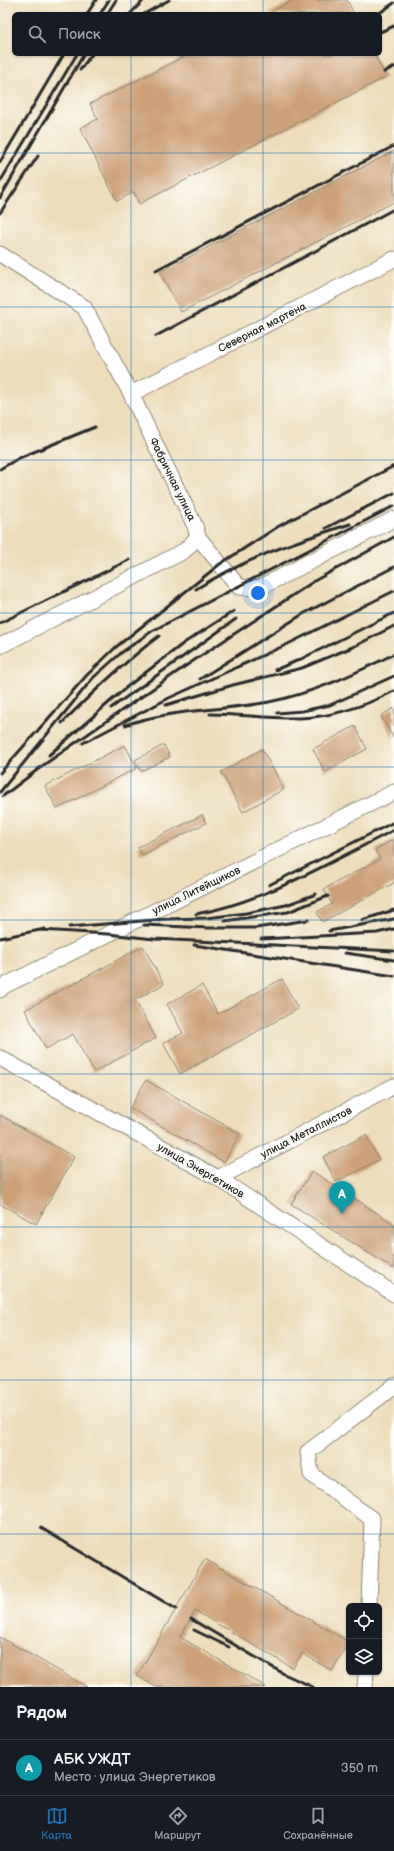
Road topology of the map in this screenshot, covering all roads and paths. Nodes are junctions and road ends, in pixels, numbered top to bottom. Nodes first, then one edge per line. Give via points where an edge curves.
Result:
1 (0, 254) edge
2 (394, 259) edge
3 (131, 394) junction
4 (394, 519) edge
5 (198, 537) junction
6 (0, 646) edge
7 (394, 792) edge
8 (0, 990) edge
9 (0, 1058) edge
10 (394, 1086) edge
11 (218, 1178) junction
12 (394, 1294) edge
13 (394, 1386) edge
14 (369, 1603) edge
15 (366, 1675) edge
16 (365, 1687) edge

1 - 3 street, Фабричная улица via 84,307
2 - 3 street, Северная мартена
3 - 5 street, Фабричная улица
4 - 5 street, Фабричная улица via 259,588 239,587
5 - 6 street via 184,551
7 - 8 street, улица Литейщиков via 9,983
9 - 11 street, улица Энергетиков
10 - 11 street, улица Металлистов
11 - 12 street, улица Энергетиков
13 - 14 street via 308,1452 311,1474 372,1520
15 - 16 street

